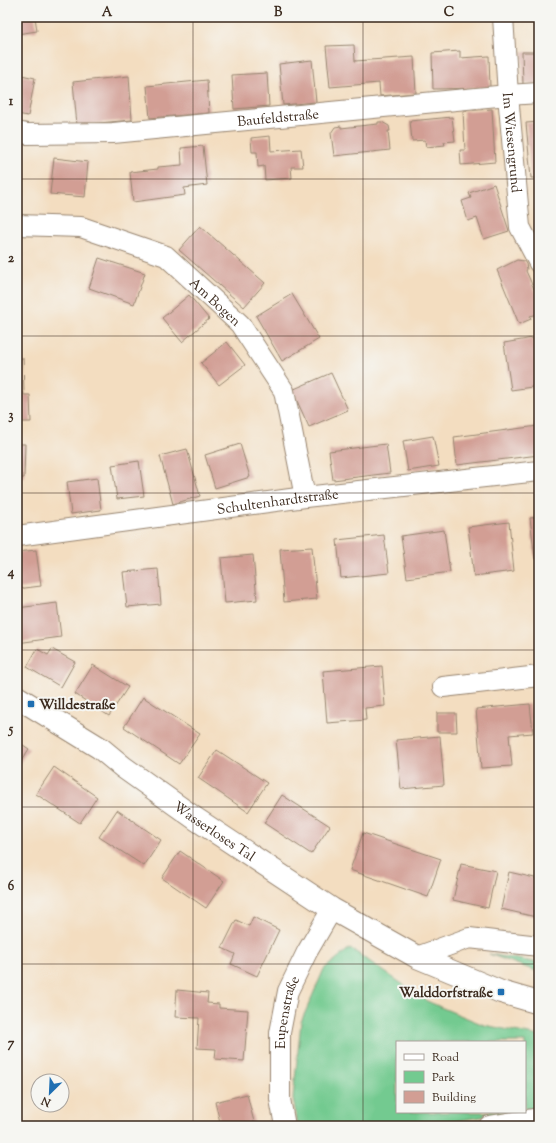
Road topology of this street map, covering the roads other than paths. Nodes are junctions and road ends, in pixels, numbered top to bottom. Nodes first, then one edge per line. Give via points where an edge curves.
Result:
1 (503, 17) edge
2 (539, 93) edge
3 (508, 95) junction
4 (17, 132) edge
5 (17, 225) edge
6 (539, 263) edge
7 (539, 471) edge
8 (305, 496) junction
9 (17, 536) edge
10 (539, 676) edge
11 (443, 687) dead end
12 (17, 697) edge
13 (332, 909) junction
14 (539, 946) edge
15 (418, 957) junction
16 (539, 1003) edge
17 (539, 1118) edge
18 (285, 1126) edge
19 (489, 1126) edge

1 - 3 street, Im Wiesengrund
2 - 3 street, Baufeldstraße
3 - 4 street, Baufeldstraße via 112,133
3 - 6 street, Im Wiesengrund via 520,228
5 - 8 street, Am Bogen via 81,227 166,256 240,324 284,391
7 - 8 street, Schultenhardtstraße
8 - 9 street, Schultenhardtstraße
10 - 11 street
12 - 13 main road, Wasserloses Tal via 100,748 196,819
13 - 15 main road, Wasserloses Tal
13 - 18 street, Eupenstraße via 288,991 280,1033 280,1099
14 - 15 street via 469,938
15 - 16 main road, Wasserloses Tal via 501,992
17 - 19 street

